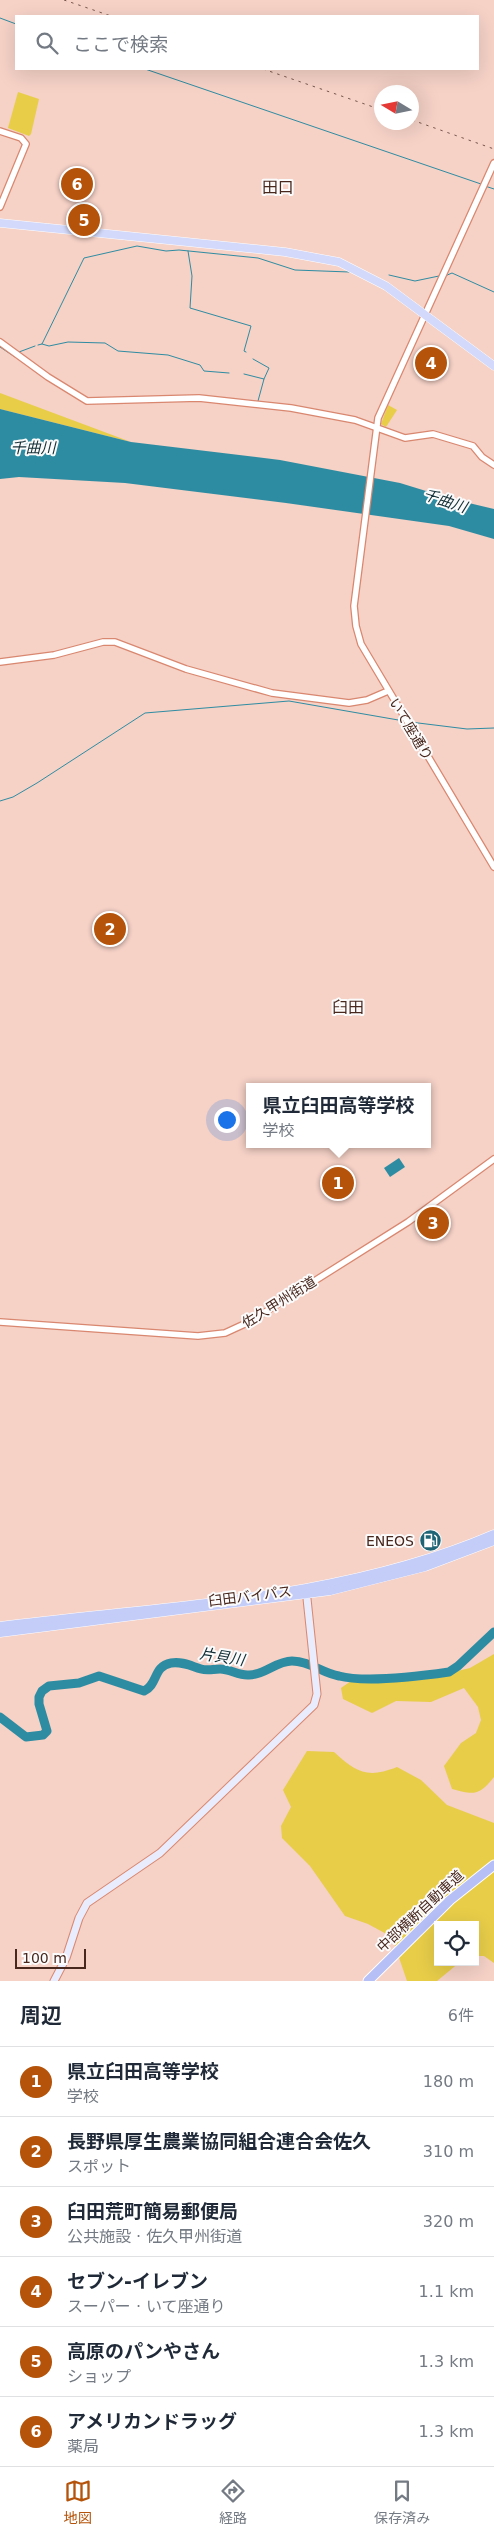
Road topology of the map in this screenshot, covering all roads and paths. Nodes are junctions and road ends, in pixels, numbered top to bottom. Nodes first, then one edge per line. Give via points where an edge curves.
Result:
1 (0, 131) edge
2 (494, 162) edge
3 (0, 207) edge
4 (0, 223) edge
5 (426, 315) junction
6 (0, 342) edge
7 (494, 366) edge
8 (376, 426) junction
9 (494, 465) edge
10 (0, 662) edge
11 (388, 691) junction
12 (494, 867) edge
13 (494, 1160) edge
14 (0, 1322) edge
15 (494, 1534) edge
16 (494, 1541) edge
17 (307, 1592) junction
18 (0, 1626) edge
19 (0, 1633) edge
20 (494, 1865) edge
21 (494, 1872) edge
22 (54, 1981) edge
23 (368, 1981) edge
24 (376, 1981) edge

1 - 3 street via 21,138 26,144
2 - 5 street
4 - 5 main road via 316,256 340,262 369,276
5 - 7 main road
5 - 8 street
6 - 8 street via 87,401 199,398 291,408
8 - 9 street via 405,438 433,434 466,443
8 - 11 street, いて座通り via 354,606 361,644
10 - 11 street via 54,656 103,642 115,642 186,669 272,694 349,703
11 - 12 street, いて座通り
13 - 14 street, 佐久甲州街道 via 408,1222 251,1320 226,1332 198,1336
15 - 17 highway, 臼田バイパス via 397,1568
16 - 17 highway, 臼田バイパス via 425,1567 351,1587
17 - 18 highway, 臼田バイパス
17 - 19 highway, 臼田バイパス
17 - 22 main road via 317,1694 314,1705 160,1853 85,1906 64,1964
20 - 23 highway, 中部横断自動車道 via 450,1900
21 - 24 highway, 中部横断自動車道 via 428,1928

